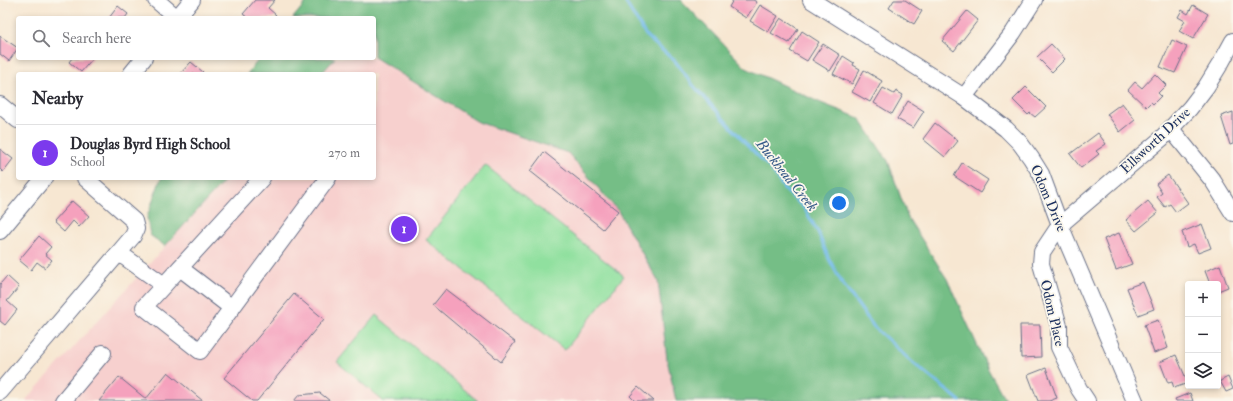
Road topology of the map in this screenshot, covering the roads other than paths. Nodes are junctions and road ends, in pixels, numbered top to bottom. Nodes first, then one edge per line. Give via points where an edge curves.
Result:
1 (156, 0) edge
2 (192, 0) edge
3 (811, 0) edge
4 (1034, 0) edge
5 (175, 16) edge
6 (179, 16) edge
7 (1233, 41) edge
8 (142, 60) edge
9 (133, 72) edge
10 (964, 97) junction
11 (0, 105) edge
12 (16, 118) edge
13 (1170, 130) junction
14 (42, 180) edge
15 (87, 180) edge
16 (260, 180) edge
17 (327, 180) edge
18 (1233, 213) edge
19 (1060, 225) junction
20 (0, 230) edge
21 (119, 253) junction
22 (180, 268) junction
23 (164, 285) junction
24 (232, 308) junction
25 (103, 353) dead end
26 (0, 392) edge
27 (63, 401) edge
28 (1087, 401) edge
29 (1135, 401) edge

1 - 5 street
2 - 6 street
3 - 10 street, Odom Drive
4 - 10 street via 1013,33
7 - 13 street, Ellsworth Drive via 1206,87
8 - 9 street
10 - 19 street, Odom Drive via 1020,143 1041,174
11 - 12 street
13 - 18 street via 1213,181
13 - 19 street, Ellsworth Drive
14 - 20 street
15 - 21 street via 134,221 136,229 133,236
16 - 22 street
17 - 24 street
19 - 28 street, Odom Place via 1042,252 1041,264 1058,326 1059,347
19 - 29 street, Odom Drive
21 - 23 street
21 - 26 street
22 - 23 street
22 - 24 street
23 - 24 street via 144,307 200,351
25 - 27 street

